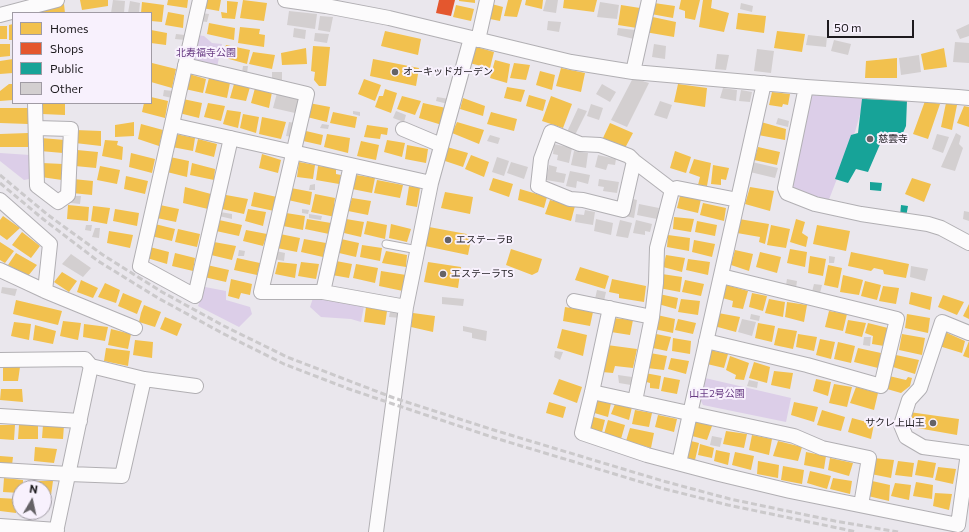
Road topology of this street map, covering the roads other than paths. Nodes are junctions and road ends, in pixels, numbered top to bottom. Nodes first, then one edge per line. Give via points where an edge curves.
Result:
1 (57, 0) edge
2 (200, 0) edge
3 (285, 0) edge
4 (487, 0) edge
5 (649, 0) edge
6 (33, 10) edge
7 (20, 12) edge
8 (12, 13) edge
9 (0, 15) edge
10 (474, 39) junction
11 (185, 65) junction
12 (633, 72) junction
13 (764, 83) junction
14 (806, 87) junction
15 (969, 98) edge
16 (35, 104) edge
17 (172, 125) junction
18 (36, 128) junction
19 (403, 129) dead end
20 (231, 138) junction
21 (441, 146) junction
22 (293, 152) junction
23 (634, 161) junction
24 (351, 165) junction
25 (431, 184) junction
26 (672, 190) junction
27 (0, 200) edge
28 (738, 200) junction
29 (969, 243) edge
30 (386, 244) dead end
31 (418, 250) junction
32 (0, 270) edge
33 (721, 276) junction
34 (45, 291) junction
35 (323, 292) junction
36 (574, 301) dead end
37 (406, 308) junction
38 (610, 308) junction
39 (652, 316) junction
40 (135, 328) dead end
41 (969, 333) edge
42 (706, 342) junction
43 (0, 360) edge
44 (91, 366) junction
45 (144, 379) junction
46 (196, 386) dead end
47 (592, 392) junction
48 (635, 401) junction
49 (690, 413) junction
50 (0, 416) edge
51 (80, 421) junction
52 (968, 453) edge
53 (679, 463) junction
54 (0, 470) edge
55 (69, 474) junction
56 (965, 503) edge
57 (861, 505) junction
58 (0, 526) edge
59 (57, 531) edge
60 (376, 532) edge

1 - 6 street
2 - 11 street
3 - 10 street via 389,18
4 - 10 street
5 - 12 street
6 - 7 street
8 - 9 street
10 - 12 street via 571,62
10 - 21 street
11 - 17 street
11 - 22 street via 307,94
12 - 13 street
13 - 14 street
13 - 28 street
14 - 15 street
14 - 29 street via 785,188 787,193 823,206 928,224
16 - 18 street
17 - 20 street
17 - 20 street via 140,266 195,296
18 - 18 street via 71,129 68,195 58,202 37,186
19 - 21 street
20 - 22 street
21 - 25 street
22 - 24 street
22 - 35 street via 261,292
23 - 23 street via 629,156 600,145 580,144 551,132 541,159 538,186 570,199 623,210
23 - 26 street
24 - 25 street
24 - 35 street
25 - 31 street
26 - 28 street via 678,188
26 - 39 street via 657,248
27 - 34 street via 50,244
28 - 33 street
30 - 31 lane
31 - 37 street
32 - 34 street
33 - 42 street
33 - 42 street via 897,319 881,386 807,365
34 - 40 street
35 - 37 street
36 - 38 street
37 - 60 street
38 - 39 street
38 - 47 street
39 - 48 street
41 - 52 street via 942,322 920,388 909,400 901,425 906,437 923,448
42 - 49 street
43 - 44 street via 84,359
44 - 45 street
44 - 51 street
45 - 46 street
45 - 55 street via 122,476
47 - 48 street
47 - 53 street via 582,433
48 - 49 street
49 - 53 street
49 - 57 street via 794,436 822,448 869,458
50 - 51 street
51 - 55 street
52 - 56 street
53 - 57 street via 790,491
54 - 55 street
55 - 59 street
56 - 57 street via 958,525
58 - 59 street

